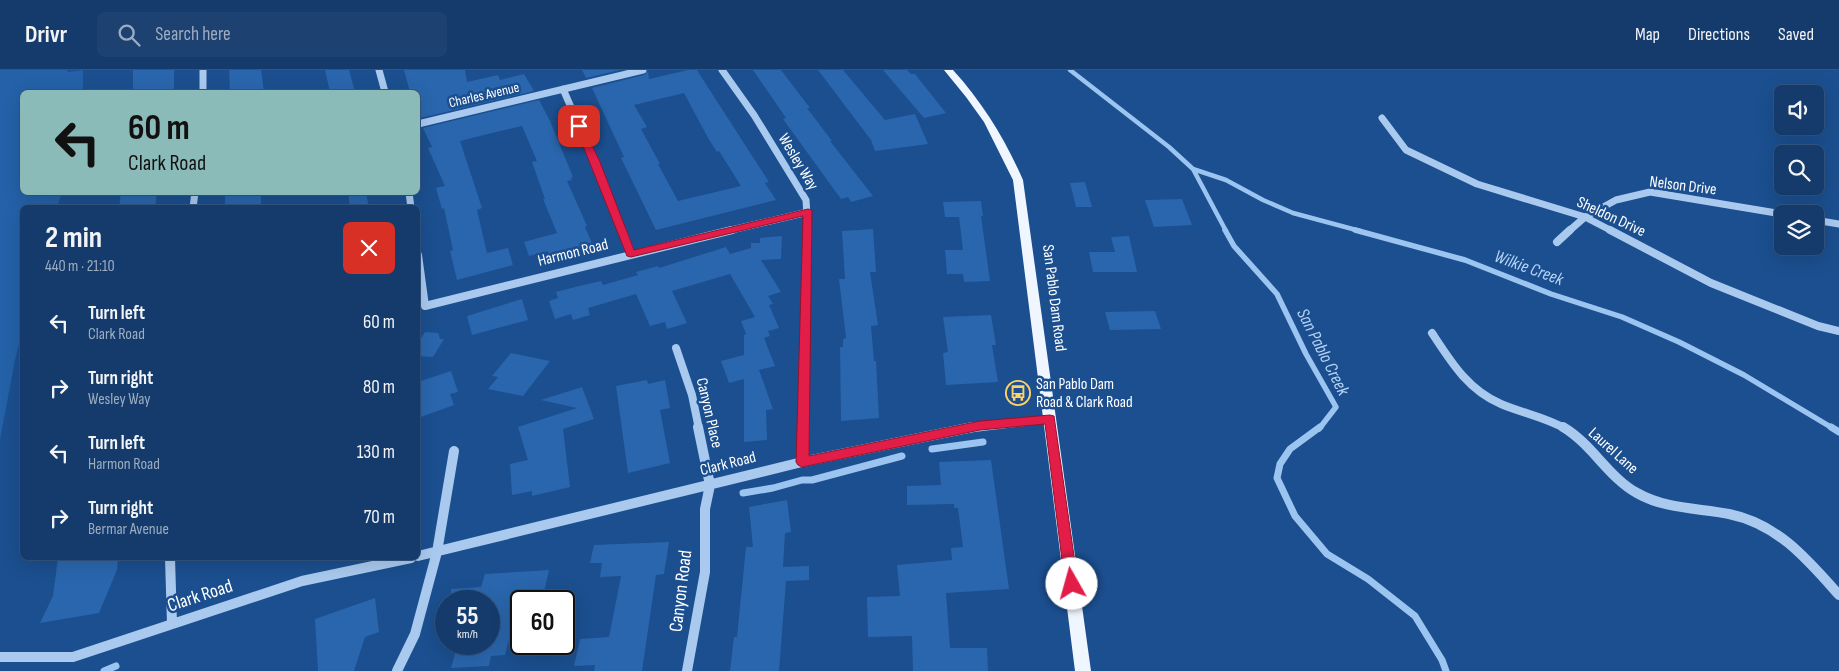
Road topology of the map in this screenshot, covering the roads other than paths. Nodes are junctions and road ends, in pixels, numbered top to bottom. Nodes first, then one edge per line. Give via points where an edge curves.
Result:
1 (203, 70) edge
2 (378, 70) edge
3 (643, 70) edge
4 (722, 70) edge
5 (948, 70) edge
6 (203, 90) edge
7 (384, 90) edge
8 (563, 90) junction
9 (1382, 118) dead end
10 (420, 124) edge
11 (808, 212) junction
12 (1774, 213) edge
13 (1585, 217) junction
14 (1824, 222) edge
15 (1839, 224) edge
16 (1557, 242) dead end
17 (631, 254) junction
18 (420, 270) edge
19 (1839, 331) edge
20 (1432, 333) dead end
21 (676, 348) dead end
22 (1050, 419) junction
23 (454, 451) dead end
24 (802, 462) junction
25 (710, 485) junction
26 (436, 552) junction
27 (420, 556) edge
28 (170, 560) edge
29 (402, 560) edge
30 (1839, 595) edge
31 (172, 624) junction
32 (0, 657) edge
33 (398, 671) edge
34 (687, 671) edge
35 (1083, 671) edge

1 - 6 street
2 - 7 street
3 - 8 street, Charles Avenue
4 - 11 street, Wesley Way via 803,194
5 - 22 main road, San Pablo Dam Road via 970,94 990,124 1018,180
8 - 10 street, Charles Avenue
8 - 17 street via 596,162
9 - 13 street, Sheldon Drive via 1406,150 1478,184
11 - 17 street, Harmon Road
11 - 24 street, Wesley Way
12 - 13 street, Nelson Drive via 1650,192 1616,200
13 - 16 street, Nelson Drive
13 - 19 street, Sheldon Drive via 1711,283 1818,326
14 - 15 street
17 - 18 street, Harmon Road via 425,306
20 - 30 street, Laurel Lane via 1451,362 1482,394 1566,429 1618,479 1646,498 1737,516 1772,528 1797,548
21 - 25 street, Canyon Place via 692,395
22 - 24 street, Clark Road via 980,426
22 - 35 main road, San Pablo Dam Road
23 - 26 street
24 - 25 street, Clark Road
25 - 26 street, Clark Road
25 - 34 street, Canyon Road via 705,509 705,572
26 - 27 street, Clark Road
26 - 33 street via 415,634
28 - 31 street
29 - 31 street, Clark Road via 302,582
31 - 32 street, Clark Road via 73,657

